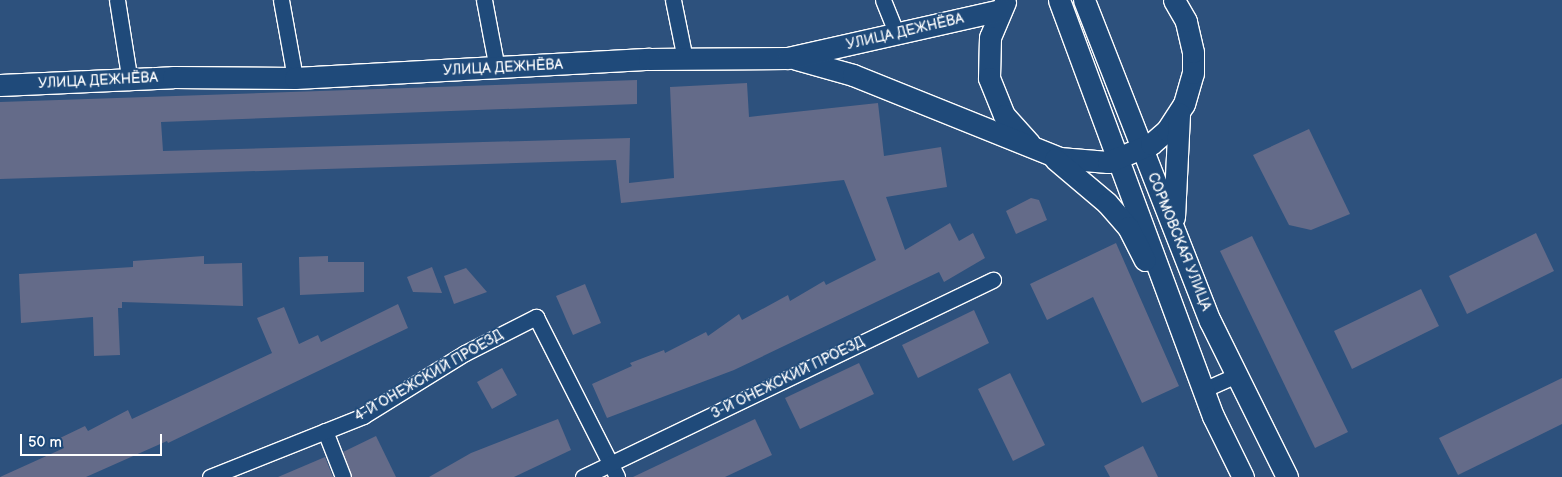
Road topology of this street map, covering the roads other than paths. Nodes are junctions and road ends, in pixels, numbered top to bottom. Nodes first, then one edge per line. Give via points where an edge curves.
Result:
1 (117, 0) edge
2 (280, 0) edge
3 (484, 0) edge
4 (673, 0) edge
5 (883, 0) edge
6 (1059, 0) edge
7 (1084, 0) edge
8 (1174, 0) edge
9 (1004, 5) edge
10 (896, 33) junction
11 (788, 58) junction
12 (685, 59) junction
13 (497, 69) junction
14 (295, 78) junction
15 (130, 82) junction
16 (0, 84) edge
17 (1179, 113) junction
18 (1142, 150) junction
19 (1048, 154) junction
20 (1120, 160) junction
21 (1174, 232) junction
22 (993, 280) dead end
23 (1182, 328) junction
24 (1235, 376) junction
25 (1203, 390) junction
26 (325, 431) junction
27 (614, 470) edge
28 (210, 477) edge
29 (343, 477) edge
30 (584, 477) edge
31 (1243, 477) edge
32 (1287, 477) edge

1 - 15 street
2 - 14 street
3 - 13 street
4 - 12 street
5 - 10 street
6 - 20 street, СОРМОВСКАЯ УЛИЦА
7 - 18 street, СОРМОВСКАЯ УЛИЦА
8 - 17 street via 1186,21 1193,52 1191,83
9 - 10 street, УЛИЦА ДЕЖНЁВА
9 - 19 street via 989,48 991,87 1009,123 1023,138
10 - 11 street, УЛИЦА ДЕЖНЁВА
11 - 12 street, УЛИЦА ДЕЖНЁВА
11 - 19 street via 831,67
12 - 13 street, УЛИЦА ДЕЖНЁВА
13 - 14 street, УЛИЦА ДЕЖНЁВА
14 - 15 street, УЛИЦА ДЕЖНЁВА via 173,77
15 - 16 street, УЛИЦА ДЕЖНЁВА
17 - 18 street via 1167,130
17 - 21 street via 1173,177
18 - 20 street
18 - 21 street, СОРМОВСКАЯ УЛИЦА
19 - 20 street via 1084,163
19 - 23 street via 1107,203 1128,227
20 - 23 street, СОРМОВСКАЯ УЛИЦА
21 - 24 street, СОРМОВСКАЯ УЛИЦА
22 - 27 street, 3-Й ОНЕЖСКИЙ ПРОЕЗД
23 - 25 street, СОРМОВСКАЯ УЛИЦА
24 - 25 street
24 - 32 street, СОРМОВСКАЯ УЛИЦА
25 - 31 street, СОРМОВСКАЯ УЛИЦА
26 - 27 street, 4-Й ОНЕЖСКИЙ ПРОЕЗД via 363,416 465,353 536,317
26 - 28 street, 4-Й ОНЕЖСКИЙ ПРОЕЗД
26 - 29 street
27 - 30 street, 3-Й ОНЕЖСКИЙ ПРОЕЗД

